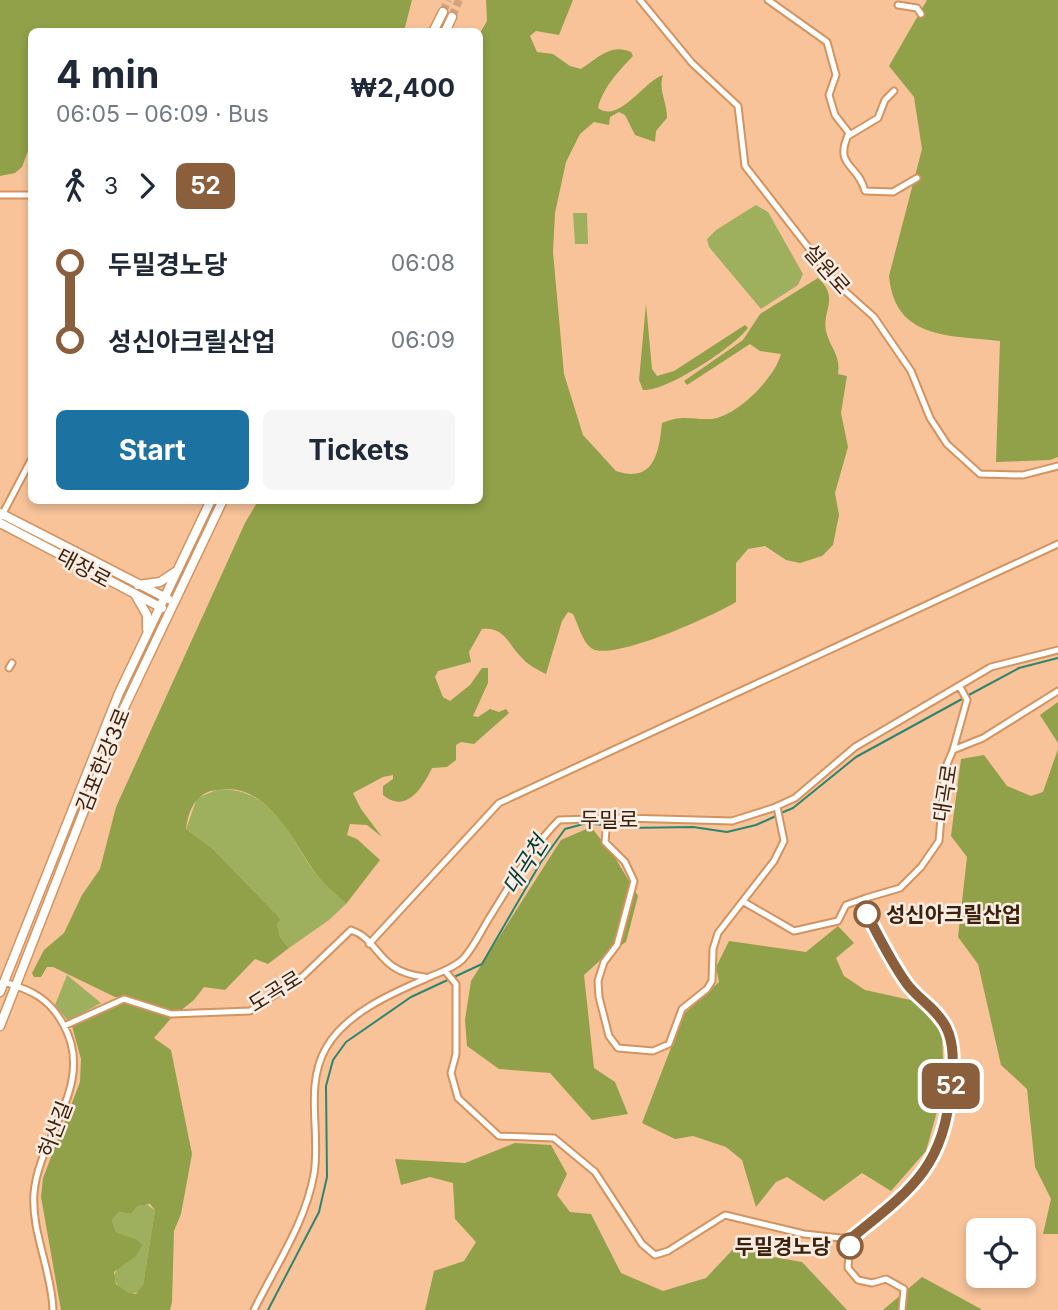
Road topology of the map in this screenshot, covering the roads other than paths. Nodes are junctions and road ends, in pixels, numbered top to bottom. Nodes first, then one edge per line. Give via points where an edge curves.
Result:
1 (640, 0) edge
2 (768, 0) edge
3 (898, 5) dead end
4 (443, 12) tunnel mouth
5 (922, 13) dead end
6 (452, 17) tunnel mouth
7 (435, 28) edge
8 (447, 28) edge
9 (894, 91) dead end
10 (848, 136) junction
11 (917, 178) dead end
12 (0, 195) edge
13 (28, 195) edge
14 (28, 466) edge
15 (1058, 466) edge
16 (209, 504) edge
17 (221, 504) edge
18 (1, 517) edge
19 (1058, 544) edge
20 (177, 570) junction
21 (135, 589) junction
22 (164, 597) junction
23 (173, 602) junction
24 (160, 606) junction
25 (169, 611) junction
26 (146, 634) junction
27 (1058, 650) edge
28 (960, 687) junction
29 (1058, 691) edge
30 (953, 750) junction
31 (777, 809) junction
32 (607, 820) junction
33 (866, 898) junction
34 (744, 902) junction
35 (369, 944) junction
36 (448, 974) junction
37 (428, 977) junction
38 (2, 982) edge
39 (14, 985) junction
40 (0, 992) edge
41 (0, 1026) edge
42 (64, 1026) junction
43 (850, 1239) junction
44 (53, 1310) edge
45 (254, 1310) edge
46 (902, 1310) edge

1 - 15 street, 설원로 via 692,63 738,106 745,166 836,283 874,317 911,371 930,418 947,444 980,474 1023,475
2 - 10 street via 827,42 836,75 829,95
3 - 5 street
4 - 7 street
6 - 8 street
9 - 10 street via 878,118
10 - 11 street via 842,147 845,160 861,177 866,191 892,192
12 - 13 street
14 - 18 street
16 - 20 street, 김포한강3로
17 - 23 street, 김포한강3로
18 - 21 street
19 - 35 street via 499,803
20 - 21 street via 160,582
20 - 22 street, 김포한강3로
21 - 22 street
21 - 24 street, 태장로
21 - 26 street via 147,615
22 - 23 street
22 - 24 street, 김포한강3로
23 - 25 street, 김포한강3로
24 - 25 street, 태장로
24 - 26 street, 김포한강3로
25 - 39 street, 김포한강3로 via 100,766
26 - 38 street, 김포한강3로
27 - 28 street, 두밀로 via 991,667
28 - 30 street via 967,700
28 - 31 street, 두밀로 via 855,747
29 - 30 street, 대곡로 via 983,738
30 - 33 street, 대곡로 via 940,795 939,841 900,888
31 - 32 street, 두밀로 via 732,821
31 - 34 street via 784,841
32 - 34 street via 605,842 625,862 634,881 617,945 604,962 598,981 609,1036 618,1048 653,1051 669,1044 682,1009 708,989 718,933
32 - 36 street, 두밀로 via 559,820 539,841 465,957
33 - 34 street via 846,905 838,921 794,931
33 - 43 street via 867,914 894,964 908,986 937,1012 953,1055 948,1112 936,1156 911,1189
35 - 37 street via 405,975
35 - 42 street, 도곡로 via 361,933 351,930 303,976 250,1011 165,1013 120,1000
36 - 37 street, 두밀로
36 - 43 street via 454,981 456,1054 451,1073 458,1098 499,1136 554,1138 595,1171 642,1244 655,1255 725,1215 804,1234
37 - 45 street, 두밀로 via 349,1021 325,1049 314,1096 314,1172 298,1229
38 - 39 street, 허산길
38 - 40 street, 김포한강3로
39 - 41 street, 김포한강3로
39 - 42 street, 허산길 via 42,997
42 - 44 street, 허산길 via 74,1056 73,1079 37,1177 34,1201
43 - 46 street via 848,1268 858,1280 886,1279 904,1289

